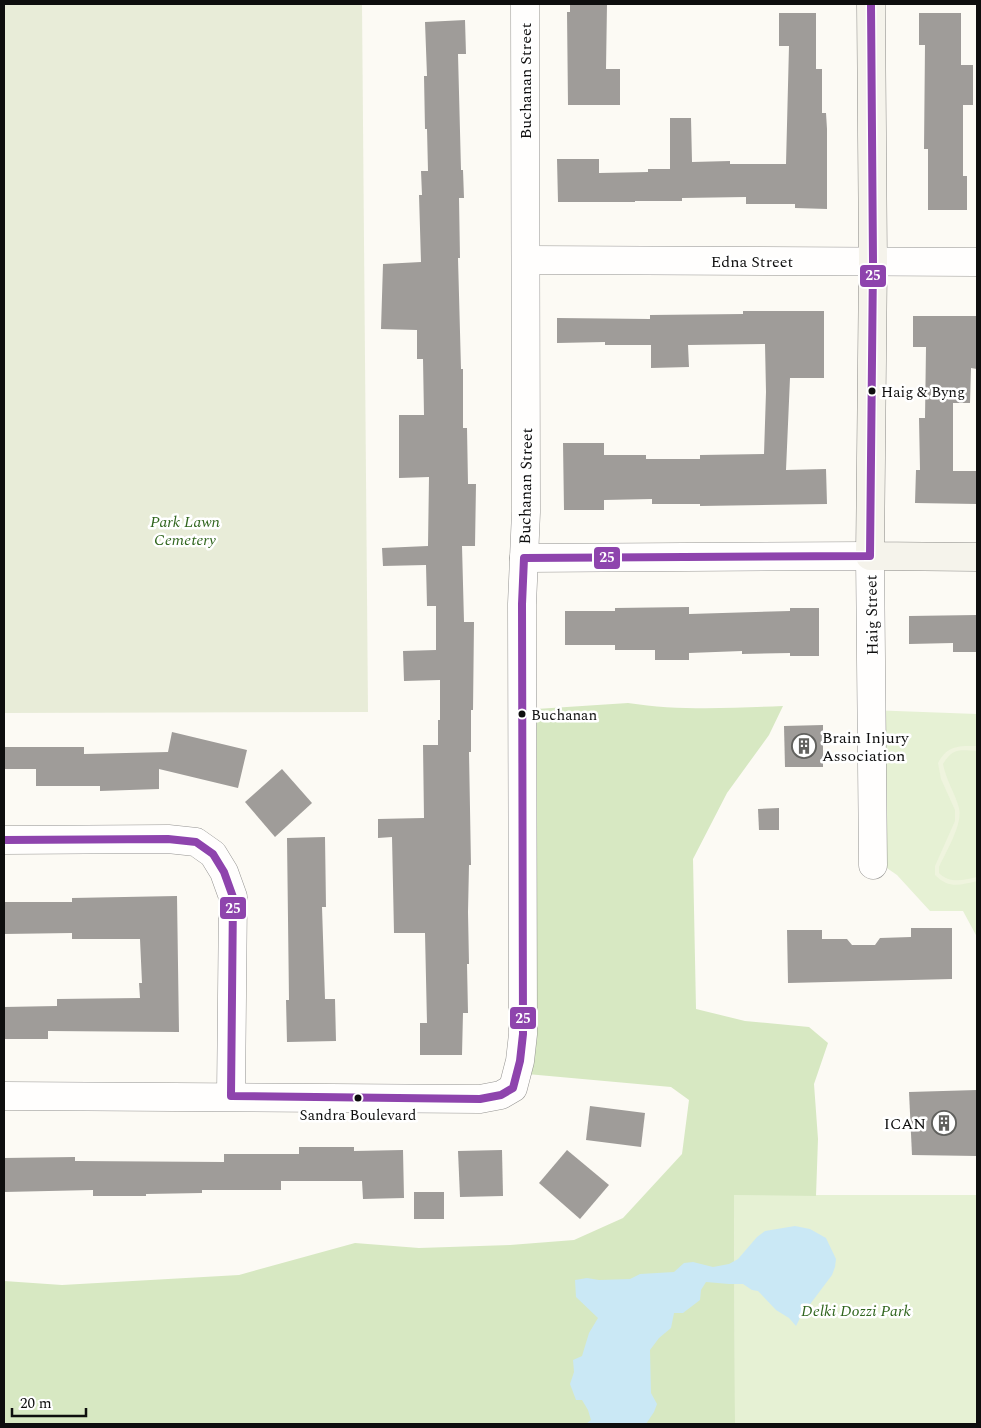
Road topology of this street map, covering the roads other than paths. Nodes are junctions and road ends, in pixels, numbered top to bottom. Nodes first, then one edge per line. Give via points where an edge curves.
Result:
1 (524, 4) edge
2 (871, 4) edge
3 (526, 260) junction
4 (873, 262) junction
5 (977, 262) edge
6 (870, 556) junction
7 (977, 557) edge
8 (524, 558) junction
9 (4, 840) edge
10 (874, 866) dead end
11 (4, 1096) edge
12 (230, 1096) junction

1 - 3 street, Buchanan Street
2 - 4 street, Haig Street
3 - 4 street, Edna Street
3 - 8 street, Buchanan Street
4 - 5 street, Edna Street
4 - 6 street, Haig Street
6 - 7 street
6 - 8 street
6 - 10 street, Haig Street
8 - 12 street, Buchanan Street via 523,1034 513,1088 501,1096 480,1098
9 - 12 street via 168,840 196,842 213,854 233,897
11 - 12 street

